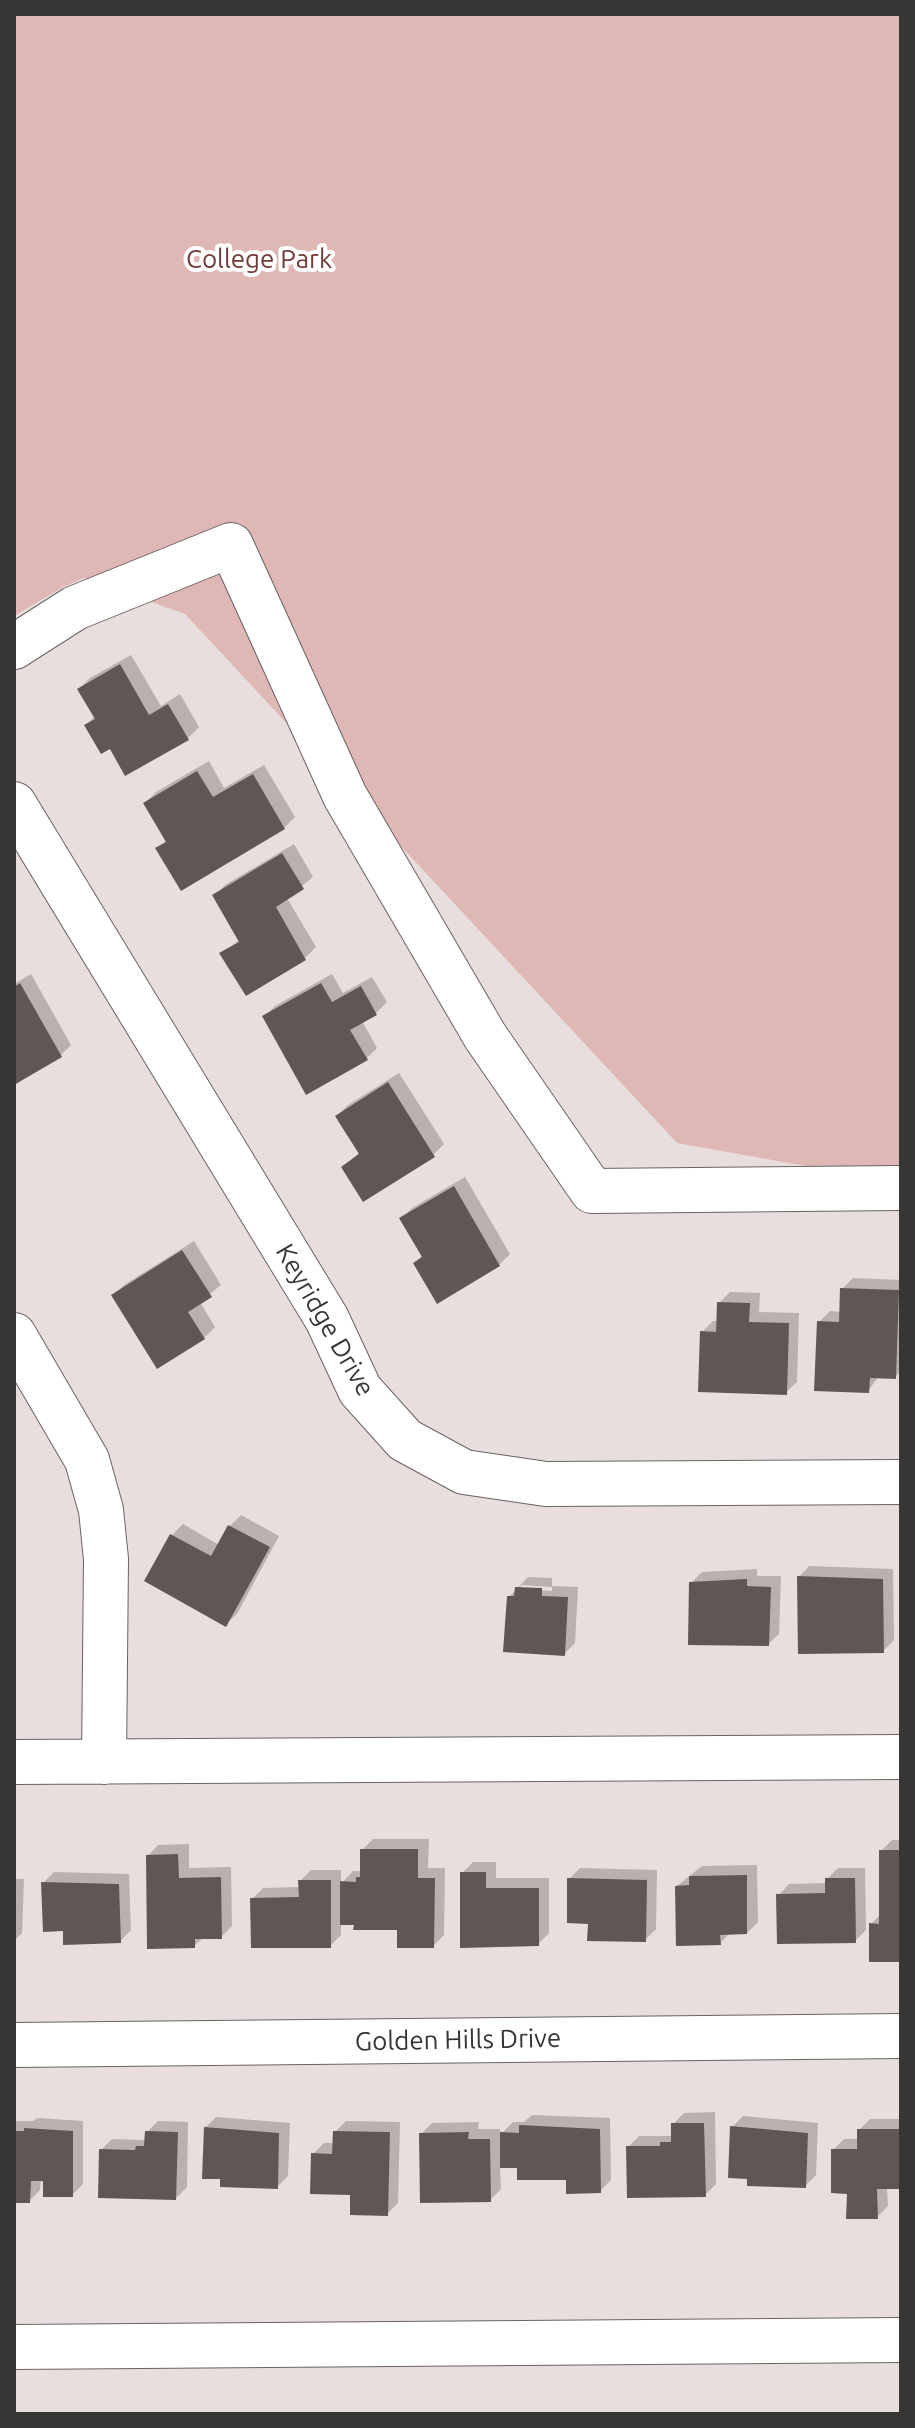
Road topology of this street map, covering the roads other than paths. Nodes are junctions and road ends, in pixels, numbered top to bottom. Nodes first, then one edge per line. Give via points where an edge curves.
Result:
1 (14, 647) edge
2 (14, 804) edge
3 (901, 1188) edge
4 (14, 1335) edge
5 (901, 1482) edge
6 (901, 1757) edge
7 (14, 1762) edge
8 (104, 1762) junction
9 (901, 2036) edge
10 (14, 2045) edge
11 (901, 2340) edge
12 (14, 2347) edge

1 - 3 street via 75,608 231,545 345,796 485,1036 592,1191
2 - 5 street, Keyridge Drive via 327,1319 360,1390 405,1440 464,1472 546,1484
4 - 8 street via 87,1460 101,1510 106,1559
6 - 8 street
7 - 8 street
9 - 10 street, Golden Hills Drive
11 - 12 street

